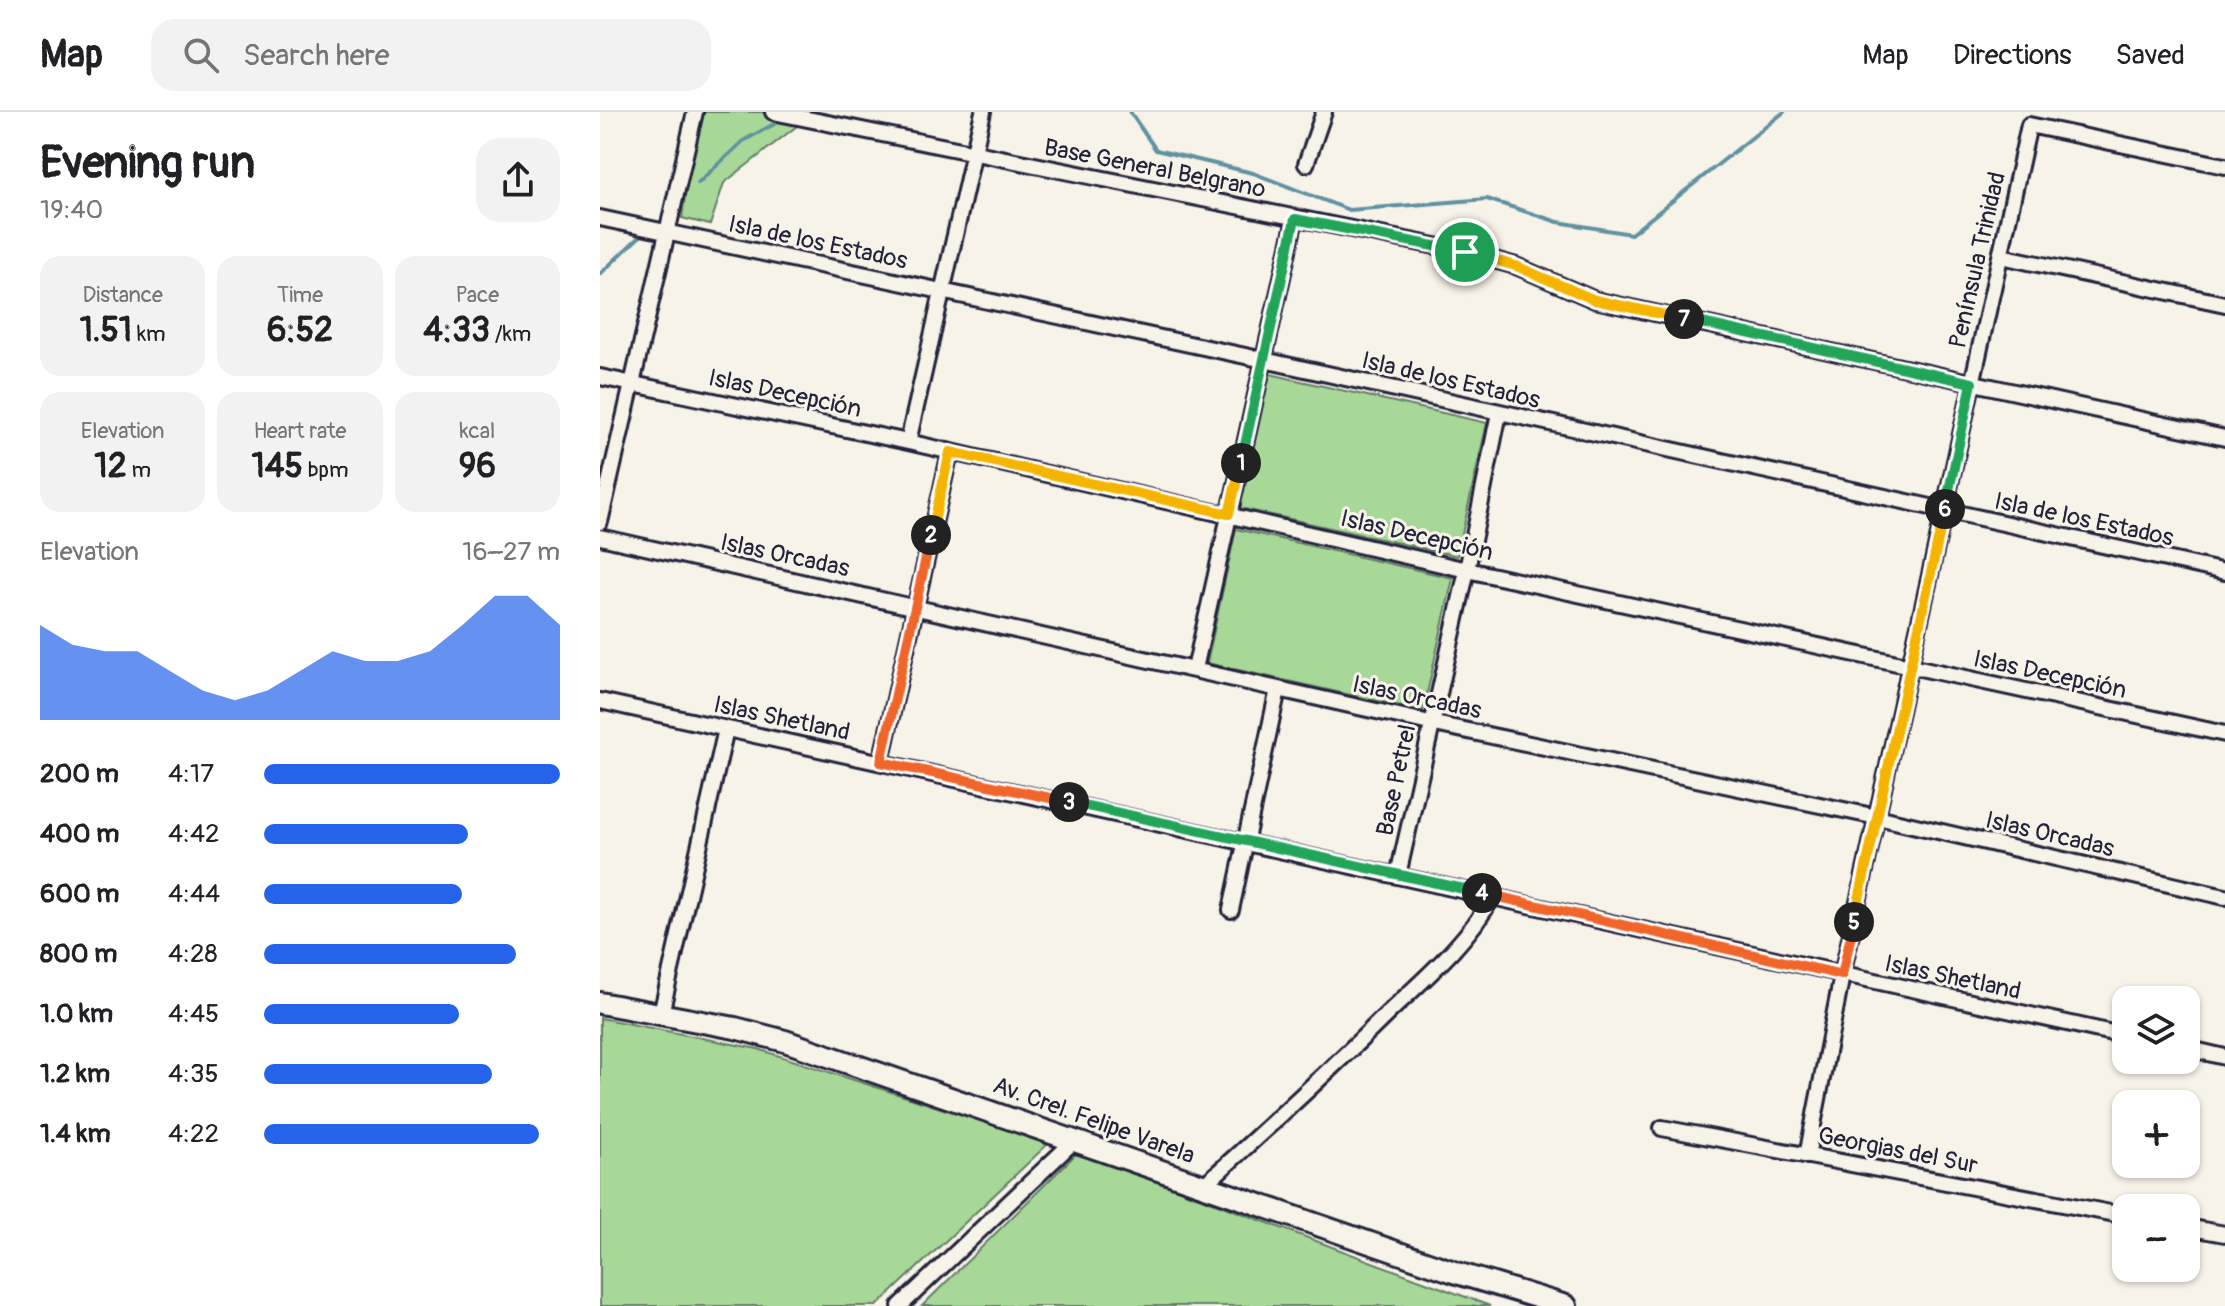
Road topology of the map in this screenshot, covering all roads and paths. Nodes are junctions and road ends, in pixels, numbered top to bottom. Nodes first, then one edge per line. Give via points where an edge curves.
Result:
1 (695, 112) edge
2 (773, 112) edge
3 (983, 112) edge
4 (1324, 112) edge
5 (974, 154) junction
6 (1306, 164) dead end
7 (2225, 166) edge
8 (600, 218) edge
9 (1295, 219) junction
10 (667, 232) junction
11 (2001, 256) junction
12 (943, 291) junction
13 (2225, 304) edge
14 (1264, 360) junction
15 (600, 377) edge
16 (632, 383) junction
17 (1972, 383) junction
18 (1499, 413) junction
19 (2225, 438) edge
20 (908, 442) junction
21 (950, 452) junction
22 (1945, 512) junction
23 (1229, 514) junction
24 (600, 522) edge
25 (600, 537) edge
26 (1467, 570) junction
27 (2225, 572) edge
28 (914, 607) junction
29 (1910, 667) junction
30 (1195, 669) junction
31 (1278, 689) junction
32 (600, 701) edge
33 (1430, 723) junction
34 (726, 729) junction
35 (2225, 734) edge
36 (881, 762) junction
37 (1877, 817) junction
38 (1246, 841) junction
39 (1398, 875) junction
40 (1493, 896) junction
41 (2225, 897) edge
42 (1231, 910) dead end
43 (1842, 975) junction
44 (600, 1003) edge
45 (661, 1014) junction
46 (2112, 1033) edge
47 (2200, 1051) edge
48 (2225, 1057) edge
49 (1662, 1128) dead end
50 (1075, 1140) junction
51 (1807, 1156) junction
52 (1203, 1186) junction
53 (2112, 1213) edge
54 (2200, 1230) edge
55 (2225, 1234) edge
56 (900, 1306) edge
57 (1566, 1306) edge

1 - 10 street
2 - 5 street, Base General Belgrano
3 - 5 street
4 - 6 street
5 - 9 street, Base General Belgrano
5 - 12 street
7 - 11 street, Península Trinidad via 2029,125
8 - 10 street, Isla de los Estados
9 - 14 street
9 - 17 street, Base General Belgrano via 1465,252 1516,266 1595,300
10 - 12 street, Isla de los Estados
10 - 16 street
11 - 13 street
11 - 17 street, Península Trinidad
12 - 14 street, Isla de los Estados
12 - 20 street
14 - 18 street, Isla de los Estados
14 - 23 street
15 - 16 street, Islas Decepción
16 - 20 street, Islas Decepción
16 - 24 street
17 - 19 street, Base General Belgrano
17 - 22 street, Península Trinidad
18 - 22 street, Isla de los Estados
18 - 26 street, Base Petrel
20 - 21 street, Islas Decepción
21 - 23 street, Islas Decepción
21 - 28 street
22 - 27 street, Isla de los Estados
22 - 29 street, Península Trinidad
23 - 26 street, Islas Decepción
23 - 30 street
25 - 28 street, Islas Orcadas
26 - 29 street, Islas Decepción
26 - 33 street, Base Petrel
28 - 30 street, Islas Orcadas
28 - 36 street
29 - 35 street, Islas Decepción
29 - 37 street, Península Trinidad
30 - 31 street, Islas Orcadas
31 - 33 street, Islas Orcadas
31 - 38 street
32 - 34 street, Islas Shetland
33 - 37 street, Islas Orcadas
33 - 39 street, Base Petrel
34 - 36 street, Islas Shetland
34 - 45 street
36 - 38 street, Islas Shetland
37 - 41 street, Islas Orcadas
37 - 43 street, Península Trinidad
38 - 39 street, Islas Shetland
38 - 42 street
39 - 40 street, Islas Shetland
40 - 43 street, Islas Shetland
40 - 52 street via 1472,931 1439,965
43 - 46 street, Islas Shetland
43 - 51 street, Península Trinidad
44 - 45 main road, Av. Crel. Felipe Varela
45 - 50 main road, Av. Crel. Felipe Varela via 785,1041
47 - 48 street
49 - 51 street, Georgias del Sur
50 - 52 main road, Av. Crel. Felipe Varela
50 - 56 street
51 - 53 street, Georgias del Sur
52 - 57 main road, Av. Crel. Felipe Varela
54 - 55 street

